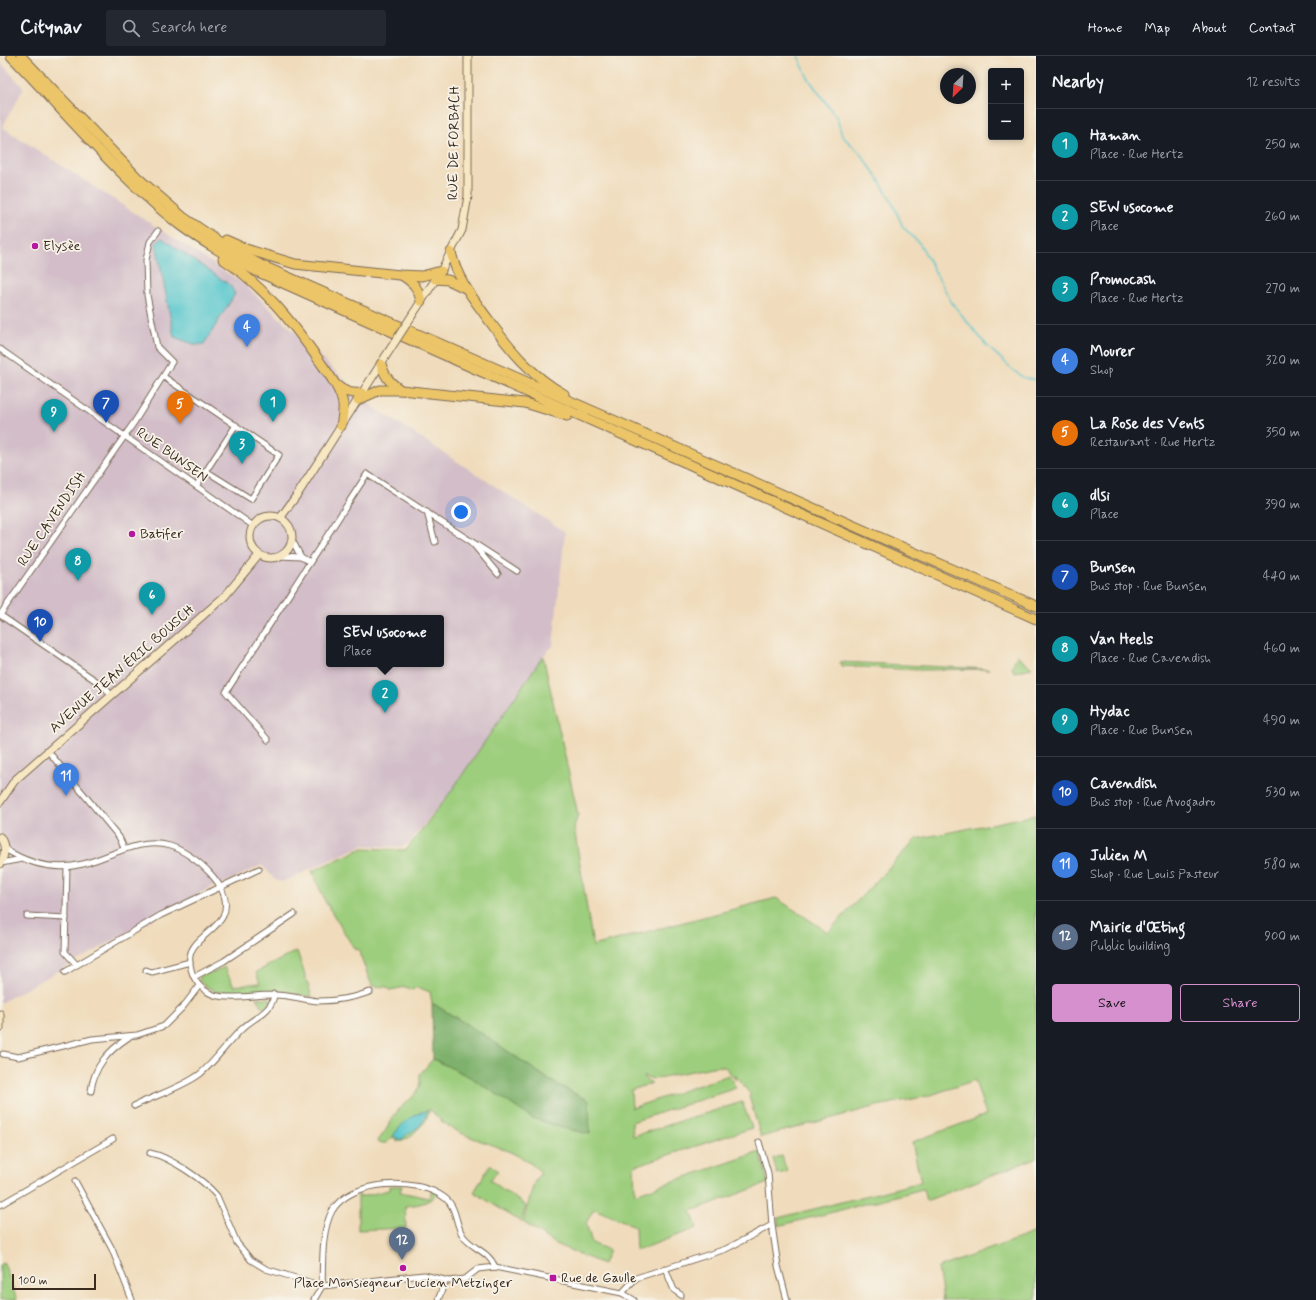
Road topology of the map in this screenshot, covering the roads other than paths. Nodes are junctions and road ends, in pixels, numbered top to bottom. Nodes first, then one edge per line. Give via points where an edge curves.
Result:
1 (11, 56) edge
2 (22, 56) edge
3 (468, 56) edge
4 (180, 220) junction
5 (158, 231) dead end
6 (452, 252) junction
7 (441, 271) junction
8 (400, 275) junction
9 (435, 279) junction
10 (465, 288) junction
11 (421, 301) junction
12 (0, 349) edge
13 (381, 364) junction
14 (164, 377) junction
15 (336, 385) junction
16 (401, 390) junction
17 (360, 397) junction
18 (605, 418) junction
19 (236, 425) junction
20 (341, 426) junction
21 (124, 436) junction
22 (638, 441) junction
23 (206, 471) junction
24 (196, 486) junction
25 (427, 512) junction
26 (281, 518) junction
27 (252, 525) junction
28 (292, 540) junction
29 (469, 540) junction
30 (435, 542) dead end
31 (259, 555) junction
32 (280, 556) junction
33 (301, 557) junction
34 (310, 562) junction
35 (517, 571) dead end
36 (498, 574) dead end
37 (1036, 606) edge
38 (0, 615) edge
39 (1036, 619) edge
40 (112, 696) junction
41 (268, 740) dead end
42 (48, 751) junction
43 (0, 802) edge
44 (0, 837) edge
45 (124, 848) junction
46 (5, 849) junction
47 (22, 860) junction
48 (0, 863) edge
49 (67, 867) junction
50 (258, 869) dead end
51 (220, 887) junction
52 (294, 914) dead end
53 (28, 916) dead end
54 (66, 918) junction
55 (190, 962) junction
56 (76, 964) junction
57 (146, 970) dead end
58 (65, 972) dead end
59 (194, 977) junction
60 (199, 986) junction
61 (370, 992) dead end
62 (274, 994) junction
63 (0, 1016) edge
64 (0, 1028) edge
65 (130, 1036) junction
66 (3, 1054) dead end
67 (91, 1091) dead end
68 (134, 1106) dead end
69 (113, 1139) dead end
70 (759, 1142) dead end
71 (150, 1153) dead end
72 (75, 1181) dead end
73 (0, 1205) edge
74 (772, 1226) junction
75 (495, 1266) junction
76 (665, 1268) junction
77 (445, 1282) junction
78 (322, 1286) junction
79 (622, 1293) junction
80 (681, 1295) dead end
81 (132, 1300) edge
82 (314, 1300) edge
83 (438, 1300) edge
84 (634, 1300) edge
85 (787, 1300) edge

1 - 4 highway via 134,185
2 - 4 highway
3 - 6 main road, RUE DE FORBACH via 468,196 462,230
4 - 8 highway via 246,249 295,264
4 - 15 highway via 196,242 243,273 268,295 290,320
4 - 18 highway via 261,265
4 - 22 highway via 222,253 258,272
5 - 14 street, RUE CAVENDISH via 150,242 146,260 147,295 157,347 172,362
6 - 7 main road, RUE DE FORBACH
6 - 10 highway via 455,269
7 - 8 highway via 422,276
7 - 9 main road, RUE DE FORBACH
8 - 11 highway via 412,281 418,289
9 - 10 highway via 448,280
9 - 11 main road, RUE DE FORBACH
10 - 18 highway via 512,351 532,372
11 - 13 main road, RUE DE FORBACH, bridge
12 - 21 street, RUE BUNSEN
13 - 16 highway via 391,384
13 - 17 main road, RUE DE FORBACH
14 - 19 street
14 - 21 street, RUE CAVENDISH
15 - 17 highway via 343,391
15 - 20 highway via 343,405
16 - 17 highway via 380,390
16 - 22 highway via 525,403
17 - 20 main road, RUE DE FORBACH
18 - 37 highway
19 - 23 street
19 - 23 street via 280,455 251,499
20 - 26 main road, RUE DE FORBACH
21 - 24 street, RUE BUNSEN
21 - 38 street, RUE CAVENDISH
22 - 39 highway
23 - 24 street
24 - 27 street, RUE BUNSEN
25 - 29 street
25 - 30 street
25 - 34 street via 367,474
26 - 27 main road via 265,516
26 - 28 main road via 288,524
27 - 31 main road via 249,540
28 - 32 main road via 289,548
28 - 33 street
29 - 35 street
29 - 36 street
31 - 32 main road via 265,558
31 - 40 main road, AVENUE JEAN ÉRIC BOUSCH via 225,596
32 - 33 street
33 - 34 street
34 - 41 street via 226,692
38 - 40 street via 105,687
40 - 42 main road, AVENUE JEAN ÉRIC BOUSCH
42 - 43 main road, AVENUE JEAN ÉRIC BOUSCH via 15,780
42 - 45 street via 119,837
44 - 46 main road
45 - 49 street via 84,864
45 - 51 street via 147,844 169,846 192,856 212,874
46 - 47 street
46 - 48 main road
47 - 48 street
47 - 49 street via 49,867
49 - 54 street
50 - 51 street
51 - 55 street via 226,904 223,916 202,936 192,952
51 - 56 street via 161,915
52 - 59 street via 224,961
53 - 54 street
54 - 56 street via 64,952
55 - 57 street via 152,972
55 - 59 street
56 - 58 street
59 - 60 street
60 - 62 street via 216,996
60 - 65 street via 164,1026
61 - 62 street via 348,999 319,1001
62 - 68 street via 274,1000 269,1008 244,1027 200,1074 170,1091
63 - 64 main road
65 - 66 street via 92,1039 18,1057
65 - 67 street via 101,1061 93,1077
69 - 73 street
70 - 74 street via 768,1173
71 - 78 street via 160,1155 213,1190 237,1243 251,1260 266,1269
72 - 81 street via 112,1249
74 - 76 street via 726,1249
74 - 85 street via 778,1266
75 - 77 street via 478,1269 465,1279
75 - 78 street via 489,1256 470,1244 462,1235 454,1210 446,1198 421,1187 384,1184 345,1197 333,1210 326,1224
75 - 79 street
76 - 79 street via 636,1278
76 - 80 street via 674,1290
77 - 78 street via 424,1275
77 - 83 street
78 - 82 street
79 - 84 street

